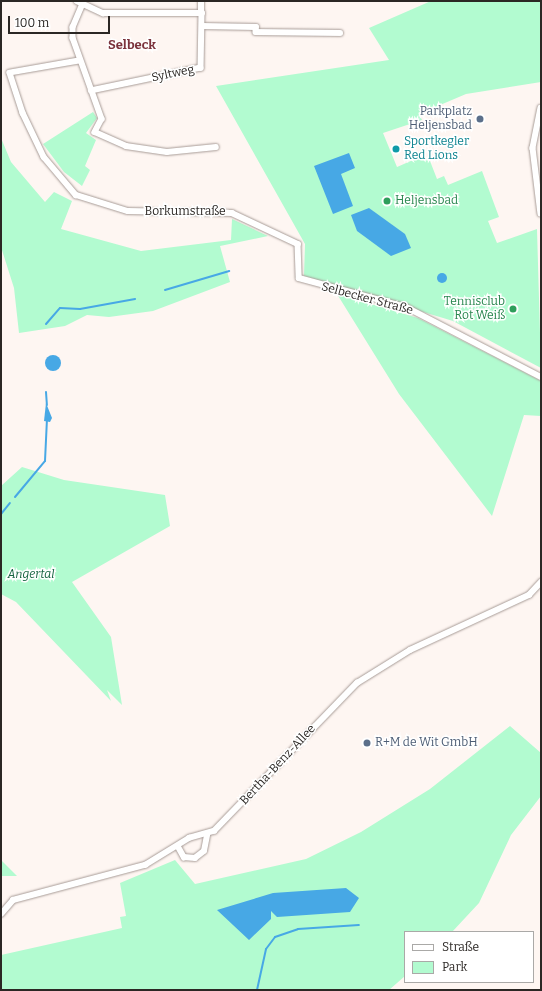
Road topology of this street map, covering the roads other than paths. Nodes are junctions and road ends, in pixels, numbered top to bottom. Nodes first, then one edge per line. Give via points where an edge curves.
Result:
1 (201, 1) edge
2 (80, 3) edge
3 (201, 13) junction
4 (202, 26) junction
5 (340, 33) dead end
6 (79, 61) junction
7 (91, 91) junction
8 (541, 108) edge
9 (216, 147) dead end
10 (541, 214) edge
11 (299, 278) joint
12 (541, 377) edge
13 (541, 582) edge
14 (207, 835) junction
15 (178, 846) junction
16 (1, 914) edge

1 - 3 street, Syltweg
2 - 3 street via 103,13
2 - 6 street via 73,26
3 - 4 street, Syltweg
4 - 5 street via 256,27 256,32
4 - 7 street, Syltweg via 201,68
6 - 7 street
6 - 11 street, Borkumstraße via 10,73 23,113 44,157 76,196 128,211 232,213 298,244
7 - 9 street via 102,119 95,132 126,146 167,152
8 - 10 street via 533,148
11 - 12 street, Selbecker Straße via 406,307
13 - 14 street, Bertha-Benz-Allee via 529,595 410,650 368,675
14 - 15 street via 189,838
14 - 15 street via 204,851 195,858 184,857
15 - 16 street via 141,867 13,900

